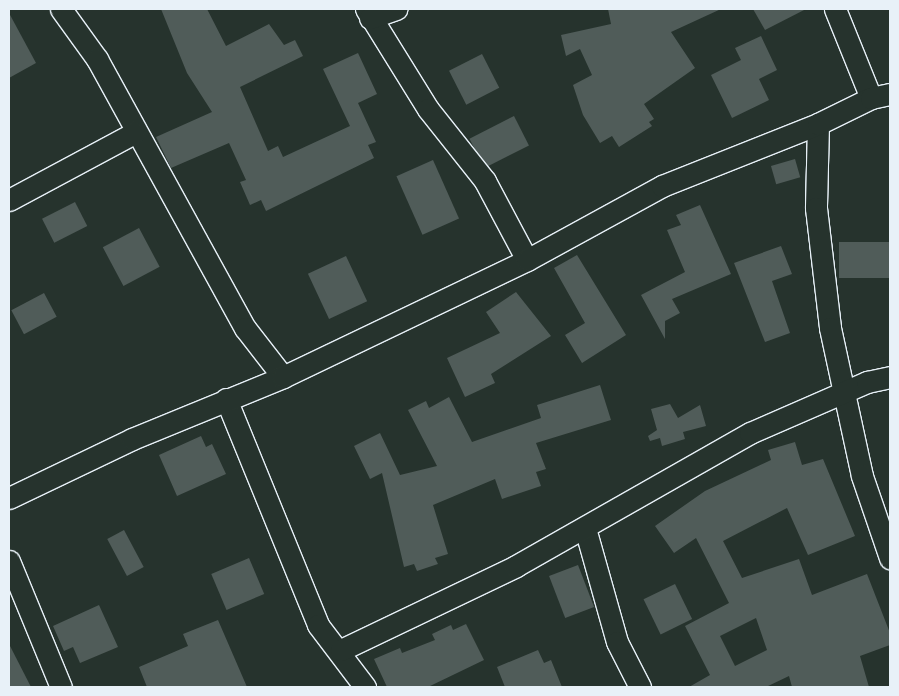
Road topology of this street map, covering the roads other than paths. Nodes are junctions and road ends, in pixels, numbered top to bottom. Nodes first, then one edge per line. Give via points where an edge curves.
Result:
1 (61, 9) edge
2 (396, 9) edge
3 (835, 9) edge
4 (368, 13) edge
5 (881, 96) edge
6 (818, 124) junction
7 (134, 133) junction
8 (9, 200) edge
9 (527, 260) junction
10 (283, 377) junction
11 (890, 377) edge
12 (842, 395) junction
13 (226, 399) junction
14 (9, 498) edge
15 (585, 528) junction
16 (890, 558) edge
17 (9, 560) edge
18 (341, 650) junction
19 (61, 687) edge
20 (365, 687) edge
21 (640, 687) edge

1 - 7 street via 96,59
2 - 4 street
3 - 5 street
4 - 9 street via 428,109 485,181
5 - 6 street
6 - 9 street via 662,186
6 - 12 street via 816,208
7 - 8 street
7 - 10 street via 244,328
9 - 10 street
10 - 13 street
11 - 12 street via 867,382
12 - 15 street via 750,434
12 - 16 street via 862,476
13 - 14 street
13 - 18 street via 318,624
15 - 18 street
15 - 21 street via 617,642
17 - 19 street
18 - 20 street

